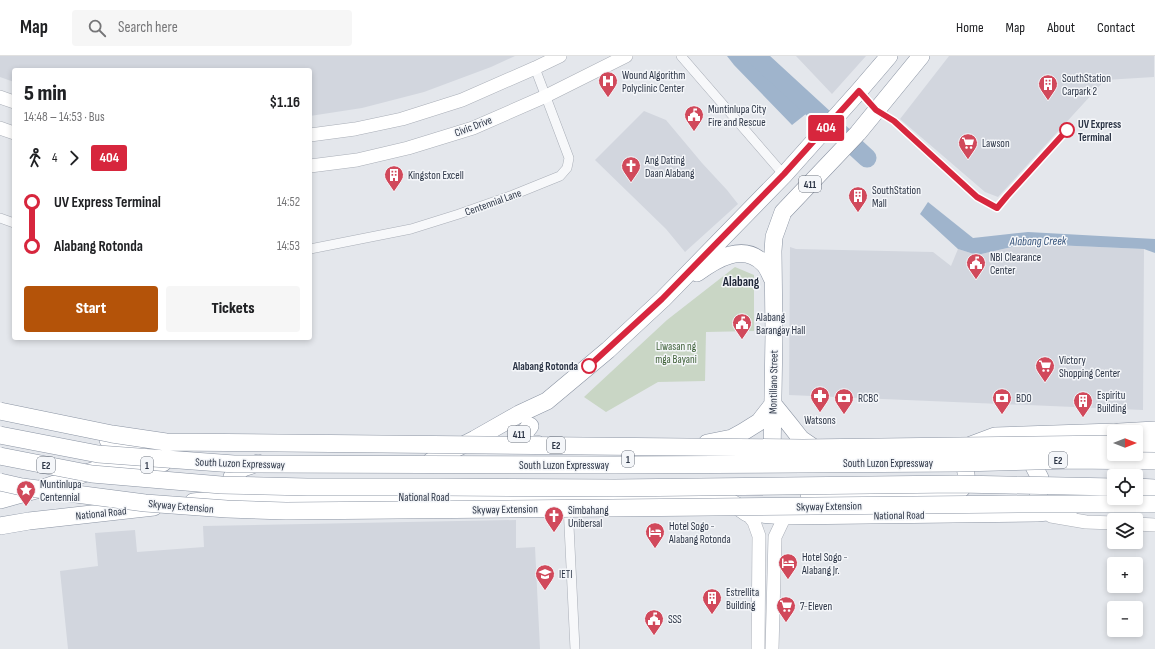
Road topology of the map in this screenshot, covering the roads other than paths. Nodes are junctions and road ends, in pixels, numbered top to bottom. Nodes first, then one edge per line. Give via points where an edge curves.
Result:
1 (560, 56) edge
2 (626, 56) edge
3 (681, 56) edge
4 (889, 56) edge
5 (922, 56) edge
6 (535, 68) junction
7 (546, 96) junction
8 (0, 97) edge
9 (12, 101) edge
10 (0, 128) edge
11 (12, 132) edge
12 (312, 135) edge
13 (312, 166) edge
14 (784, 174) junction
15 (0, 218) edge
16 (12, 222) edge
17 (312, 249) edge
18 (773, 280) junction
19 (662, 299) junction
20 (547, 401) junction
21 (773, 404) junction
22 (0, 411) edge
23 (0, 416) edge
24 (530, 426) junction
25 (1155, 430) edge
26 (1143, 431) edge
27 (1107, 432) edge
28 (0, 435) edge
29 (995, 436) junction
30 (1107, 444) edge
31 (1143, 444) edge
32 (1155, 444) edge
33 (0, 456) edge
34 (944, 456) junction
35 (840, 457) junction
36 (772, 458) junction
37 (230, 459) junction
38 (268, 460) junction
39 (484, 460) junction
40 (431, 461) junction
41 (1155, 461) edge
42 (65, 480) junction
43 (0, 482) edge
44 (1107, 487) edge
45 (1143, 488) edge
46 (1155, 488) edge
47 (237, 497) junction
48 (568, 498) junction
49 (723, 498) junction
50 (0, 500) edge
51 (1155, 504) edge
52 (1155, 510) edge
53 (747, 513) junction
54 (1037, 513) junction
55 (69, 516) junction
56 (786, 516) junction
57 (1107, 523) edge
58 (1143, 524) edge
59 (1155, 525) edge
60 (0, 526) edge
61 (759, 536) junction
62 (775, 537) junction
63 (575, 649) edge
64 (758, 649) edge
65 (772, 649) edge

1 - 6 main road
2 - 7 main road, Civic Drive
3 - 14 street
4 - 14 highway, 411
5 - 18 highway, Montillano Street / 411 via 858,133 783,212 774,237
6 - 7 street, Centennial Lane
6 - 12 main road via 462,100 402,119
7 - 13 main road, Civic Drive via 472,128 408,148 358,160
7 - 17 street, Centennial Lane via 569,158 567,168 560,176 459,214 417,226
8 - 9 main road
10 - 11 main road
14 - 19 highway, 411
15 - 16 street
18 - 19 highway via 764,264 752,254 730,255 712,263
18 - 21 highway, Montillano Street / 411
19 - 20 highway, 411 via 608,350
20 - 24 highway, 411
20 - 40 highway, 411
21 - 24 highway via 759,422 732,438 694,445 523,444 520,441 521,437
21 - 35 highway via 801,439 821,453
21 - 36 highway, Montillano Street / 411
22 - 30 highway, E2, bridge via 112,434 166,442 803,448
23 - 37 highway via 151,451
24 - 39 highway, 411
25 - 26 highway
27 - 29 highway
28 - 41 highway, South Luzon Expressway / E2, bridge via 98,454 234,464 615,465
29 - 34 highway, 1
29 - 54 highway via 1030,459 1040,478
31 - 32 highway
33 - 44 highway, South Luzon Expressway / E2, bridge via 92,474 221,485 615,488 959,484
34 - 35 highway, 1
34 - 49 highway via 960,461 966,472 966,482 958,493 746,493
35 - 36 highway, 1
36 - 39 highway, 1
37 - 38 highway, 1
37 - 42 highway, 1 via 95,470
38 - 40 highway, 1
38 - 47 highway via 243,468 232,477
39 - 40 highway, 1
42 - 50 highway, 1
42 - 55 highway via 62,490 63,504
43 - 51 highway, Skyway Extension / E2, bridge via 145,503 279,510
45 - 46 highway
47 - 48 highway, National Road
47 - 55 highway, National Road
48 - 49 highway, National Road
48 - 63 street
49 - 53 highway, National Road
52 - 54 highway, National Road via 1086,508
53 - 56 highway, National Road
53 - 61 main road via 754,522
54 - 56 highway, National Road
54 - 57 main road via 1086,522
55 - 60 highway, National Road
56 - 62 main road
58 - 59 main road
61 - 62 main road
61 - 64 main road
62 - 65 main road

